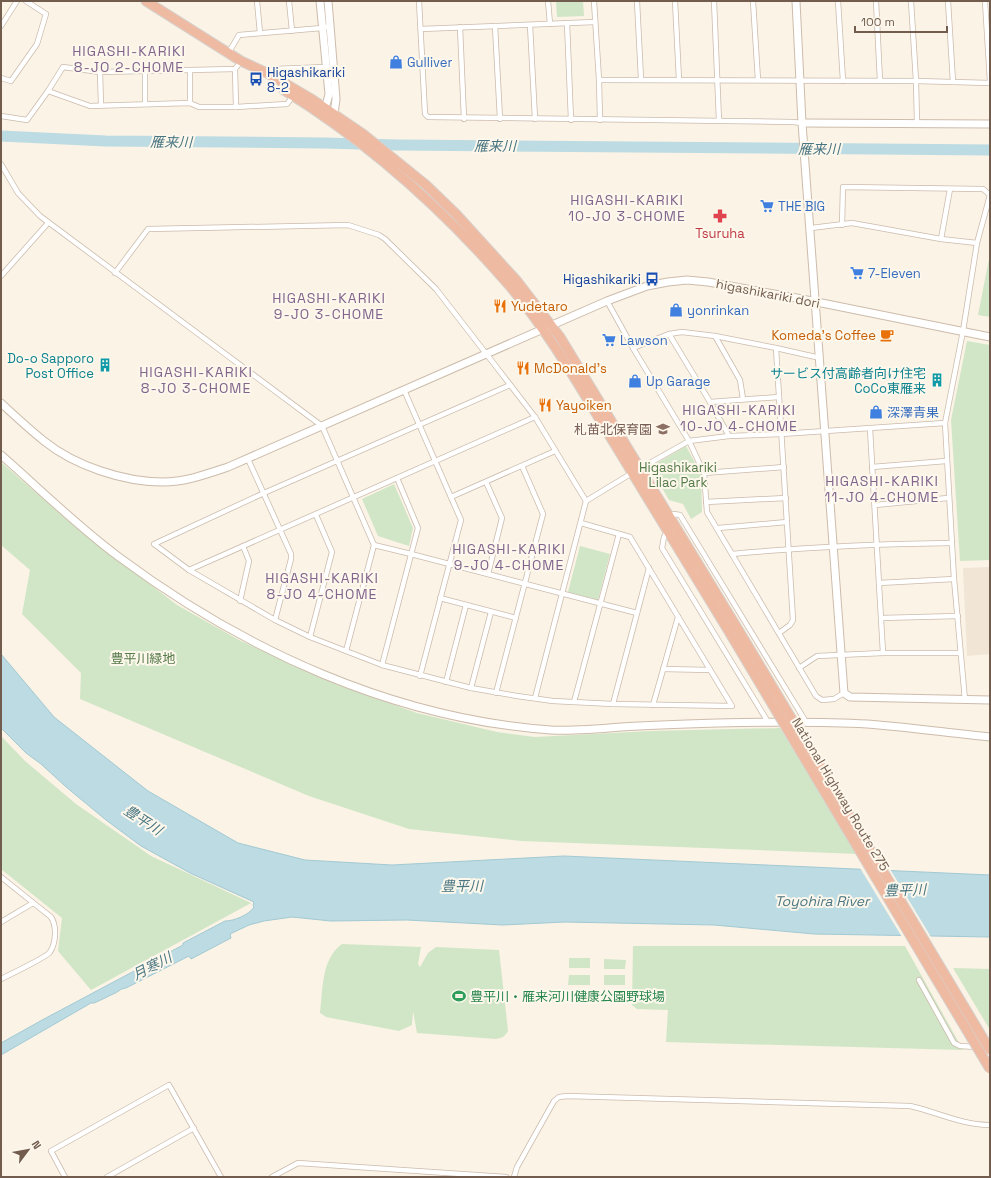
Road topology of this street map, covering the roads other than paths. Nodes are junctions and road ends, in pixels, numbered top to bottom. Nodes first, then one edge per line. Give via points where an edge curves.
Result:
1 (17, 1) edge
2 (26, 1) edge
3 (146, 1) edge
4 (257, 1) edge
5 (289, 1) edge
6 (320, 1) edge
7 (328, 1) edge
8 (419, 1) edge
9 (548, 1) edge
10 (594, 1) edge
11 (637, 1) edge
12 (675, 1) edge
13 (714, 1) edge
14 (752, 1) edge
15 (796, 1) edge
16 (838, 1) edge
17 (876, 1) edge
18 (911, 1) edge
19 (948, 1) edge
20 (985, 1) edge
21 (595, 22) junction
22 (567, 23) junction
23 (530, 24) junction
24 (550, 24) junction
25 (1, 26) edge
26 (330, 26) junction
27 (495, 26) junction
28 (460, 27) junction
29 (322, 28) junction
30 (421, 29) junction
31 (292, 31) junction
32 (260, 33) junction
33 (228, 52) junction
34 (241, 61) junction
35 (326, 67) junction
36 (235, 69) junction
37 (190, 70) junction
38 (100, 72) junction
39 (145, 72) junction
40 (267, 72) junction
41 (1, 78) edge
42 (641, 79) junction
43 (599, 80) junction
44 (680, 80) junction
45 (718, 80) junction
46 (758, 80) junction
47 (800, 81) junction
48 (843, 81) junction
49 (880, 81) junction
50 (916, 81) junction
51 (953, 82) junction
52 (990, 82) edge
53 (48, 91) junction
54 (294, 96) junction
55 (190, 103) junction
56 (145, 104) junction
57 (101, 105) junction
58 (236, 107) junction
59 (323, 111) junction
60 (1, 116) edge
61 (332, 117) junction
62 (464, 119) junction
63 (500, 119) junction
64 (535, 119) junction
65 (571, 120) junction
66 (600, 120) junction
67 (718, 121) junction
68 (802, 123) junction
69 (917, 123) junction
70 (990, 124) edge
71 (1, 164) edge
72 (950, 189) junction
73 (48, 223) junction
74 (842, 225) junction
75 (811, 228) junction
76 (940, 239) junction
77 (977, 243) junction
78 (116, 273) junction
79 (1, 276) edge
80 (607, 301) junction
81 (816, 302) junction
82 (546, 327) junction
83 (962, 332) junction
84 (669, 334) junction
85 (715, 336) junction
86 (990, 337) edge
87 (633, 348) junction
88 (776, 348) junction
89 (486, 354) junction
90 (820, 358) junction
91 (510, 385) junction
92 (404, 390) junction
93 (779, 397) junction
94 (743, 399) junction
95 (710, 402) junction
96 (1, 403) edge
97 (535, 418) junction
98 (945, 423) junction
99 (419, 425) junction
100 (322, 426) junction
101 (870, 428) junction
102 (824, 430) junction
103 (781, 434) junction
104 (729, 436) junction
105 (689, 441) junction
106 (555, 451) junction
107 (1, 455) edge
108 (248, 459) junction
109 (337, 461) junction
110 (946, 461) junction
111 (435, 462) junction
112 (522, 466) junction
113 (784, 467) junction
114 (872, 467) junction
115 (640, 468) junction
116 (632, 473) junction
117 (704, 473) junction
118 (396, 478) junction
119 (486, 482) junction
120 (264, 494) junction
121 (451, 497) junction
122 (353, 498) junction
123 (786, 498) junction
124 (948, 498) junction
125 (586, 501) junction
126 (706, 502) junction
127 (874, 505) junction
128 (316, 514) junction
129 (671, 518) junction
130 (787, 522) junction
131 (581, 523) junction
132 (718, 528) junction
133 (280, 530) junction
134 (668, 530) junction
135 (619, 534) junction
136 (952, 543) junction
137 (877, 544) junction
138 (374, 545) junction
139 (243, 546) junction
140 (833, 547) junction
141 (789, 549) junction
142 (411, 554) junction
143 (732, 554) junction
144 (449, 564) junction
145 (649, 568) junction
146 (189, 570) junction
147 (488, 574) junction
148 (954, 579) junction
149 (524, 583) junction
150 (879, 583) junction
151 (562, 594) junction
152 (440, 598) junction
153 (240, 601) junction
154 (600, 604) junction
155 (466, 605) junction
156 (491, 612) junction
157 (637, 613) junction
158 (958, 616) junction
159 (678, 617) junction
160 (516, 618) junction
161 (881, 618) junction
162 (275, 620) junction
163 (735, 633) junction
164 (779, 633) junction
165 (310, 636) junction
166 (346, 651) junction
167 (884, 653) junction
168 (960, 653) junction
169 (840, 654) junction
170 (382, 665) junction
171 (799, 668) junction
172 (663, 669) junction
173 (710, 670) junction
174 (420, 676) junction
175 (446, 682) junction
176 (471, 688) junction
177 (496, 693) junction
178 (844, 693) junction
179 (535, 698) junction
180 (965, 700) junction
181 (990, 700) edge
182 (574, 702) junction
183 (613, 704) junction
184 (654, 705) junction
185 (768, 722) junction
186 (806, 722) junction
187 (990, 737) edge
188 (1, 877) edge
189 (33, 903) junction
190 (1, 922) edge
191 (1, 979) edge
192 (919, 980) dead end
193 (990, 1048) edge
194 (990, 1069) edge
195 (990, 1126) edge
196 (194, 1128) junction
197 (65, 1177) edge
198 (107, 1177) edge
199 (221, 1177) edge
200 (272, 1177) edge
201 (506, 1177) edge
202 (514, 1177) edge

1 - 25 street
2 - 41 street via 46,14 37,44 11,81
3 - 33 highway
4 - 32 street
5 - 31 street
6 - 29 street
7 - 26 street
8 - 30 street
9 - 24 street
10 - 21 street
11 - 42 street
12 - 44 street
13 - 45 street
14 - 46 street
15 - 47 street
16 - 48 street
17 - 49 street
18 - 50 street
19 - 51 street
20 - 52 street
21 - 22 street
21 - 43 street
22 - 24 street
22 - 65 street
23 - 24 street
23 - 27 street
23 - 64 street
26 - 29 street
26 - 61 street via 336,99
27 - 28 street
27 - 63 street
28 - 30 street
28 - 62 street
29 - 31 street
29 - 35 street
30 - 62 street via 426,116
31 - 32 street
32 - 33 street via 239,35
33 - 34 highway
34 - 36 street
34 - 40 highway
34 - 54 highway
35 - 40 street via 274,69
35 - 59 street via 328,102
36 - 37 street
36 - 58 street
37 - 39 street
37 - 55 street
38 - 39 street
38 - 53 street via 63,67
38 - 57 street
39 - 56 street
40 - 59 highway
42 - 43 street
42 - 44 street
43 - 66 street
44 - 45 street
45 - 46 street
45 - 67 street
46 - 47 street
47 - 48 street
47 - 68 street
48 - 49 street
49 - 50 street
50 - 51 street
50 - 69 street
51 - 52 street
53 - 57 street via 90,106
53 - 60 street via 27,120
54 - 58 street via 287,104
54 - 59 highway
55 - 56 street
55 - 58 street via 199,107
56 - 57 street
59 - 61 highway
61 - 82 highway via 348,134 418,190
61 - 82 highway via 363,134 385,151 456,214 517,281
62 - 63 street
63 - 64 street
64 - 65 street
65 - 66 street
66 - 67 street
67 - 68 street
68 - 69 street
68 - 75 street
69 - 70 street
71 - 73 street via 18,193
72 - 74 street via 843,187
72 - 76 street
72 - 77 street via 983,189 990,195
73 - 78 street
73 - 79 street
74 - 75 street
74 - 76 street via 852,223
75 - 81 street
76 - 77 street
77 - 83 street
78 - 89 street via 148,229 348,224 385,239 436,289
78 - 100 street
80 - 81 street, higashikariki dori via 647,286 687,280
80 - 82 street, higashikariki dori
80 - 87 street
81 - 83 street, higashikariki dori
81 - 90 street
82 - 89 street, higashikariki dori
82 - 115 highway via 560,337
82 - 116 highway via 552,342
83 - 86 street, higashikariki dori
83 - 98 street
84 - 85 street via 682,332
84 - 87 street
84 - 95 street
85 - 88 street
85 - 94 street via 740,380
87 - 105 street
88 - 90 street
88 - 93 street
89 - 91 street
89 - 92 street, higashikariki dori
90 - 102 street
91 - 97 street
91 - 99 street
92 - 99 street
92 - 100 street, higashikariki dori
93 - 94 street
93 - 103 street
94 - 95 street
95 - 104 street
96 - 108 street, higashikariki dori via 45,442 66,455 88,466 137,480 186,480
97 - 106 street
97 - 111 street
98 - 101 street
98 - 110 street
99 - 109 street
99 - 111 street
100 - 108 street, higashikariki dori
100 - 109 street
101 - 102 street
101 - 114 street
102 - 103 street
102 - 140 street
103 - 104 street
103 - 113 street
104 - 105 street
105 - 115 street
105 - 117 street
106 - 112 street
106 - 125 street
107 - 185 street via 78,524 160,587 254,642 325,676 418,707 499,724 555,730
108 - 120 street
109 - 120 street
109 - 122 street
110 - 114 street
110 - 124 street
111 - 118 street
111 - 121 street
112 - 119 street
112 - 149 street via 543,514
113 - 117 street
113 - 123 street
114 - 127 street
115 - 129 highway
116 - 125 street
116 - 134 highway
117 - 126 street
118 - 122 street
118 - 142 street via 418,528
119 - 121 street
119 - 147 street via 502,518
120 - 133 street
120 - 146 street via 154,544
121 - 144 street via 461,520
122 - 128 street
122 - 138 street
123 - 126 street
123 - 130 street
124 - 127 street
124 - 136 street
125 - 131 street
126 - 132 street via 707,512
127 - 137 street
128 - 133 street
128 - 165 street via 332,552
129 - 134 street
129 - 163 highway
129 - 186 street via 674,514 680,515
130 - 132 street
130 - 141 street
131 - 135 street
131 - 151 street
132 - 143 street
133 - 139 street
133 - 162 street via 292,559
134 - 163 highway
134 - 185 street via 662,548
135 - 145 street via 630,537
135 - 154 street
136 - 137 street
136 - 148 street
137 - 140 street
137 - 150 street
138 - 142 street
138 - 166 street
139 - 146 street
139 - 153 street via 249,561
140 - 141 street
140 - 169 street
141 - 143 street
141 - 164 street via 793,620
142 - 144 street
142 - 170 street
143 - 164 street
144 - 147 street
144 - 152 street
145 - 157 street
145 - 159 street
146 - 153 street
147 - 149 street
148 - 150 street
148 - 158 street
149 - 151 street
149 - 160 street
150 - 161 street
151 - 154 street
151 - 179 street
152 - 155 street
152 - 174 street
153 - 162 street
154 - 157 street
154 - 182 street
155 - 156 street
155 - 175 street
156 - 160 street
156 - 176 street
157 - 183 street
158 - 161 street
158 - 168 street
159 - 172 street
159 - 173 street
160 - 177 street
161 - 167 street
162 - 165 street
163 - 193 highway, National Highway Route 275, bridge
163 - 194 highway, National Highway Route 275, bridge
164 - 171 street
165 - 166 street
166 - 170 street
167 - 168 street
167 - 169 street
168 - 180 street
169 - 171 street via 817,656
169 - 178 street
170 - 174 street
171 - 178 street via 816,696 822,700 834,700
172 - 173 street
172 - 184 street
173 - 184 street via 732,706
174 - 175 street
175 - 176 street
176 - 177 street
177 - 179 street
178 - 180 street via 850,697
179 - 182 street
180 - 181 street
182 - 183 street
183 - 184 street
185 - 186 street
186 - 187 street via 866,724
188 - 189 street
189 - 190 street
189 - 191 street via 55,923 54,944 49,953
192 - 193 street via 954,1043 960,1046
195 - 202 street via 910,1106 567,1096 554,1101
196 - 197 street via 169,1085 51,1151
196 - 198 street
196 - 199 street
200 - 201 street via 298,1163

